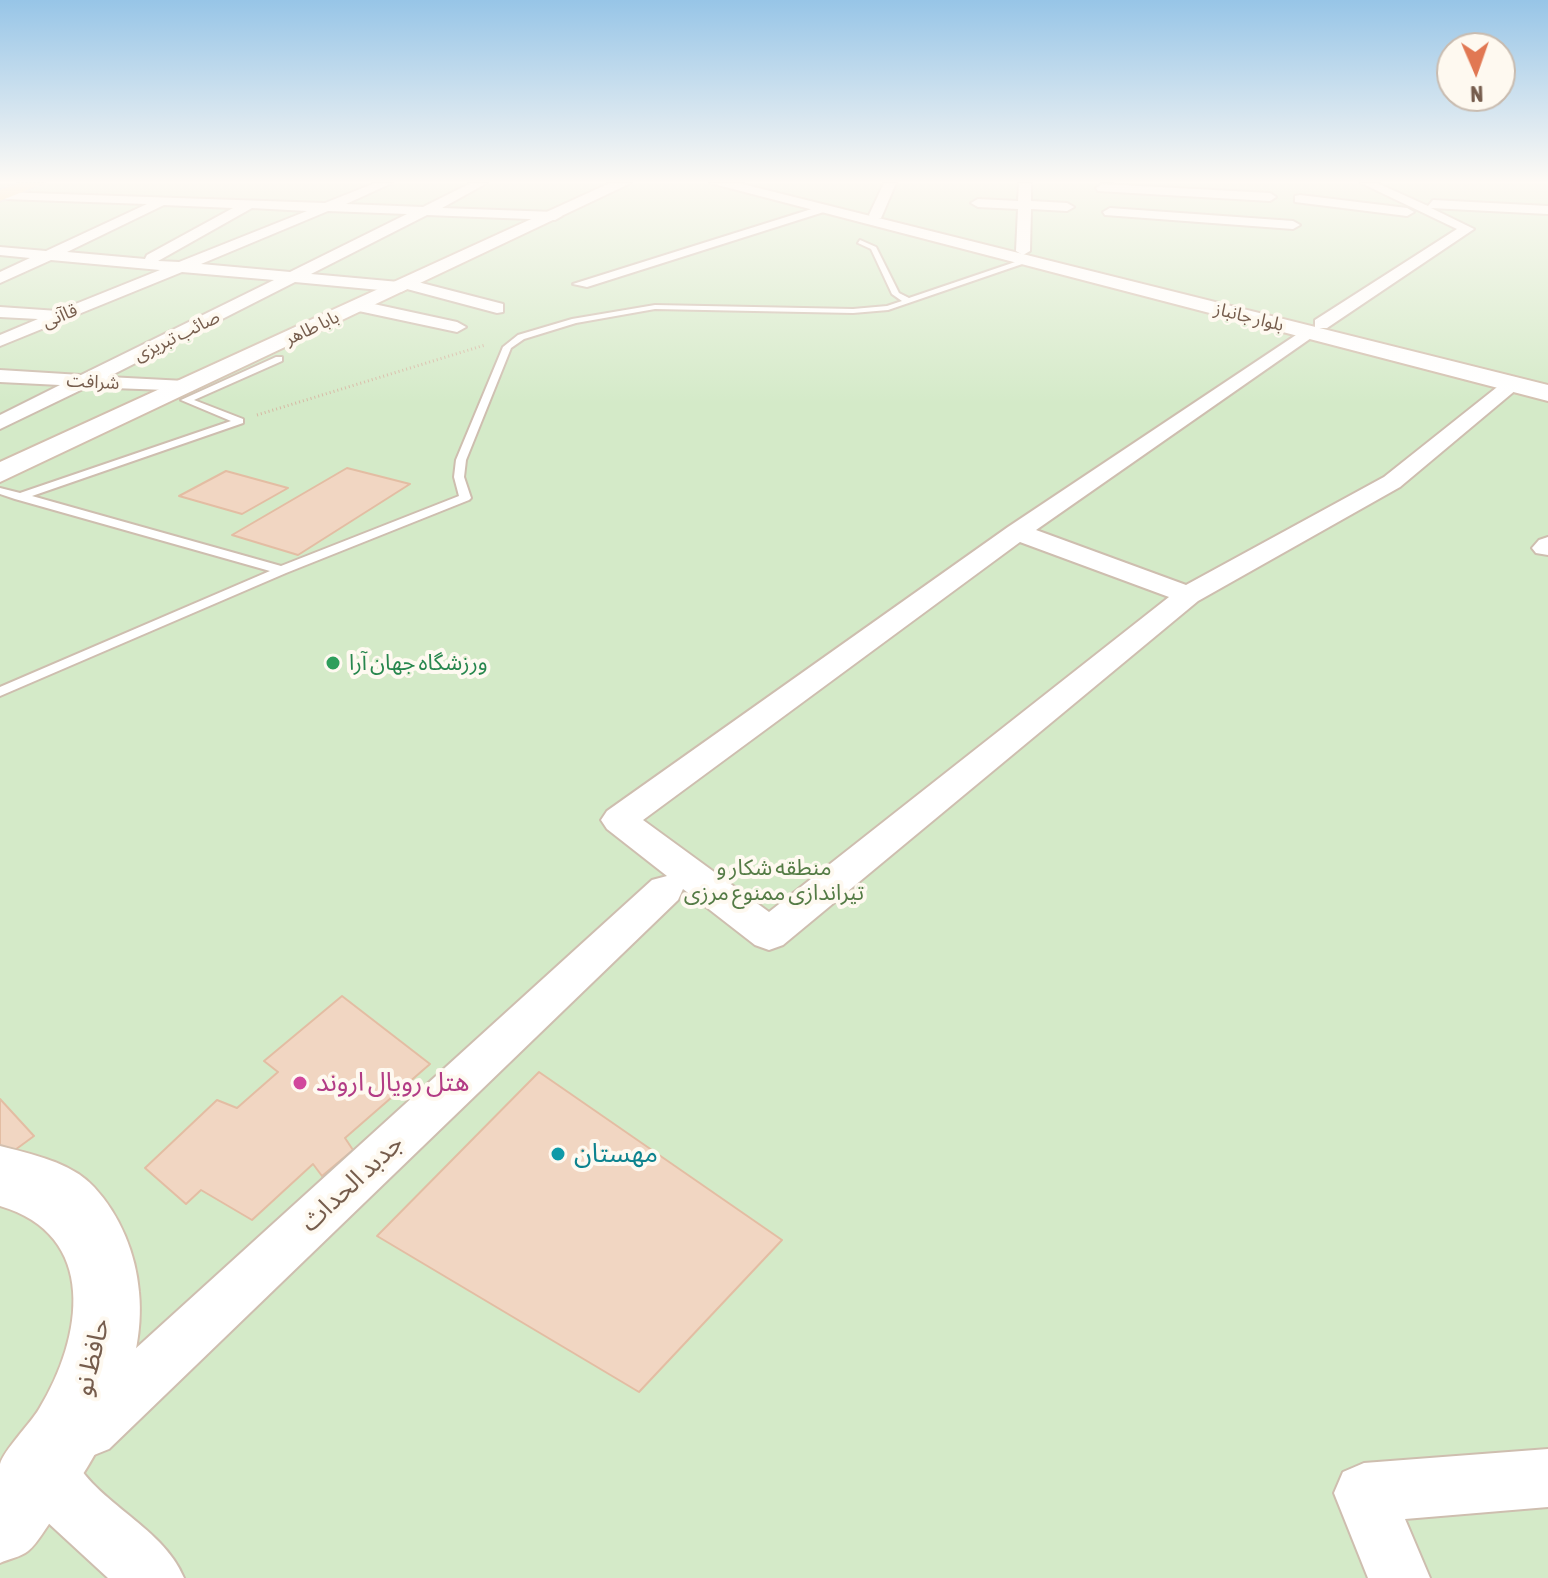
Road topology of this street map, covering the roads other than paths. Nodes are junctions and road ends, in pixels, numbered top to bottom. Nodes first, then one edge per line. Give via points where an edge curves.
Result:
1 (46, 257) edge
2 (66, 257) edge
3 (154, 257) edge
4 (204, 257) edge
5 (335, 257) edge
6 (467, 257) edge
7 (670, 257) edge
8 (878, 257) edge
9 (1023, 257) edge
10 (1028, 257) edge
11 (1425, 257) edge
12 (141, 264) junction
13 (179, 267) junction
14 (295, 277) junction
15 (0, 278) edge
16 (581, 284) dead end
17 (404, 286) junction
18 (910, 302) junction
19 (360, 306) junction
20 (497, 308) dead end
21 (0, 312) edge
22 (62, 315) junction
23 (457, 327) dead end
24 (1315, 328) junction
25 (0, 341) edge
26 (279, 359) dead end
27 (0, 376) edge
28 (87, 381) junction
29 (1548, 381) edge
30 (1513, 384) junction
31 (185, 387) junction
32 (1548, 393) edge
33 (0, 423) edge
34 (0, 473) edge
35 (0, 491) edge
36 (19, 497) junction
37 (1017, 532) junction
38 (282, 570) junction
39 (1188, 595) junction
40 (0, 692) edge
41 (665, 890) dead end
42 (0, 1176) edge
43 (1548, 1478) edge
44 (20, 1499) edge
45 (153, 1578) edge
46 (1399, 1578) edge

1 - 15 street
2 - 12 street
3 - 12 street
4 - 13 street, قاآنی
5 - 14 street, صائب تبریزی
6 - 17 main road, بابا طاهر
7 - 16 street
8 - 18 lane via 896,294
9 - 18 lane
10 - 24 main road, بلوار جانباز
11 - 24 street
12 - 13 street
13 - 14 street
13 - 22 street, قاآنی
14 - 17 street
14 - 28 street, صائب تبریزی
17 - 19 main road, بابا طاهر
17 - 20 street
18 - 38 lane via 853,311 655,307 608,313 521,337 507,347 461,460 465,498
19 - 23 street
19 - 31 main road, بابا طاهر
21 - 22 street
22 - 25 street, قاآنی
24 - 29 main road, بلوار جانباز
24 - 30 main road, بلوار جانباز
24 - 37 street
26 - 36 lane via 186,400 240,421
27 - 28 street, شرافت
28 - 31 street, شرافت
28 - 33 street, صائب تبریزی
30 - 32 main road, بلوار جانباز
30 - 39 street via 1392,482
31 - 34 main road, بابا طاهر
35 - 36 lane
36 - 38 lane
37 - 39 street
37 - 39 street via 619,820 769,934
38 - 40 lane
41 - 44 street, جدبد الحداث
42 - 44 main road, حافظ نو via 33,1181 77,1209 103,1256 106,1326 83,1401
43 - 46 street via 1364,1493
44 - 45 street

